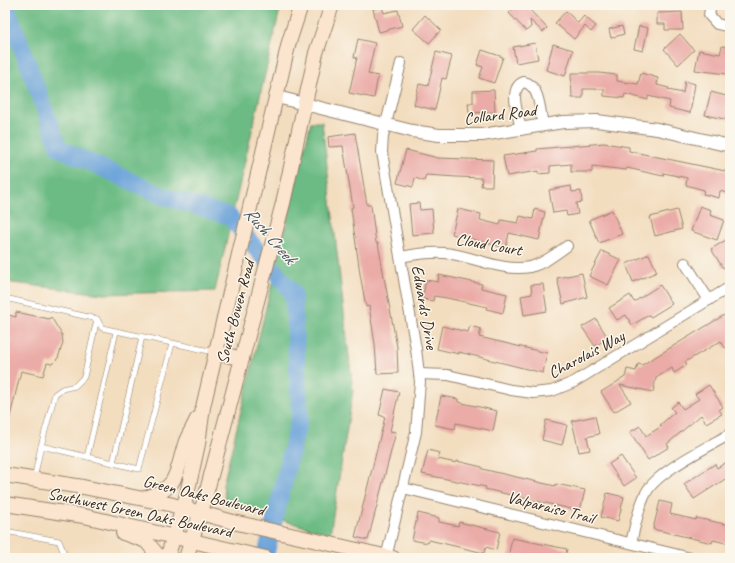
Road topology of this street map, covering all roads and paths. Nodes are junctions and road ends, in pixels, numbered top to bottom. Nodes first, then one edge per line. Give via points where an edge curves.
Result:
1 (301, 5) edge
2 (332, 5) edge
3 (574, 5) edge
4 (586, 5) edge
5 (710, 5) edge
6 (730, 27) edge
7 (401, 62) dead end
8 (277, 97) junction
9 (304, 103) junction
10 (385, 124) junction
11 (543, 125) junction
12 (521, 130) junction
13 (730, 146) edge
14 (567, 246) dead end
15 (400, 257) junction
16 (685, 263) dead end
17 (730, 287) edge
18 (5, 298) edge
19 (709, 300) junction
20 (97, 319) junction
21 (116, 332) junction
22 (142, 337) junction
23 (172, 344) junction
24 (215, 352) junction
25 (242, 359) junction
26 (419, 374) junction
27 (202, 408) junction
28 (730, 434) edge
29 (41, 446) junction
30 (87, 457) junction
31 (113, 463) junction
32 (5, 475) edge
33 (34, 480) junction
34 (403, 488) junction
35 (144, 498) junction
36 (5, 504) edge
37 (183, 507) junction
38 (44, 509) junction
39 (200, 513) junction
40 (5, 531) edge
41 (173, 536) junction
42 (191, 540) junction
43 (631, 543) junction
44 (66, 558) edge
45 (160, 558) edge
46 (167, 558) edge
47 (186, 558) edge
48 (266, 558) edge
49 (389, 558) edge
50 (691, 558) edge

1 - 8 main road, South Bowen Road via 289,42
2 - 9 main road, South Bowen Road via 321,34
3 - 4 lane
5 - 6 street via 709,15 717,24
7 - 10 street, Edwards Drive
8 - 9 street, Collard Road
8 - 24 main road, South Bowen Road
9 - 10 street, Collard Road
9 - 25 main road, South Bowen Road via 282,204
10 - 12 street, Collard Road via 452,136
10 - 15 street, Edwards Drive via 382,160
11 - 12 street, Collard Road
11 - 12 street via 535,90 524,82 518,85 515,92
11 - 13 street, Collard Road via 582,121 615,122
14 - 15 street, Cloud Court via 536,265 523,268 441,253
15 - 26 street, Edwards Drive
16 - 19 street
17 - 19 street, Charolais Way
18 - 20 lane
19 - 26 street, Charolais Way via 574,382 552,391 510,390 448,374
20 - 21 lane via 102,328
20 - 29 lane via 84,377 74,386 54,394
21 - 22 lane
21 - 30 lane
22 - 23 lane
22 - 31 lane
23 - 24 lane
23 - 31 lane via 139,469
24 - 25 main road
24 - 27 main road, South Bowen Road
25 - 39 main road, South Bowen Road
26 - 34 street, Edwards Drive via 417,423
27 - 35 main road via 186,441 179,470 172,484 164,491
27 - 37 main road, South Bowen Road via 198,444
28 - 43 street via 652,484 645,494
29 - 30 lane
29 - 33 lane
30 - 31 lane
32 - 33 main road, Green Oaks Boulevard
33 - 35 main road, Green Oaks Boulevard
34 - 43 street, Valparaiso Trail
34 - 49 street, Edwards Drive
35 - 37 main road, Green Oaks Boulevard
36 - 38 main road, Southwest Green Oaks Boulevard
37 - 39 main road, Green Oaks Boulevard
37 - 41 main road, South Bowen Road
38 - 41 main road, Southwest Green Oaks Boulevard
38 - 45 main road via 89,526 146,541
39 - 42 main road, South Bowen Road
39 - 49 main road, Green Oaks Boulevard
40 - 44 lane via 59,541
41 - 42 main road, Southwest Green Oaks Boulevard
41 - 46 main road, South Bowen Road
42 - 47 main road, South Bowen Road
42 - 48 main road, Southwest Green Oaks Boulevard
43 - 50 street, Valparaiso Trail

